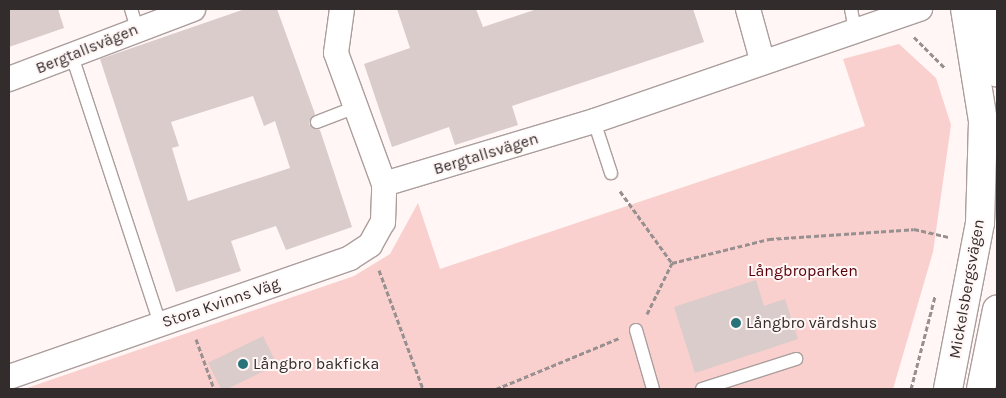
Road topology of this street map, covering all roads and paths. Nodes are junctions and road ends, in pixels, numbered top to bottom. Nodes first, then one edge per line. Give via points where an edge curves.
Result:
1 (193, 9) edge
2 (342, 9) edge
3 (748, 9) edge
4 (920, 9) edge
5 (965, 9) edge
6 (989, 9) edge
7 (134, 19) edge
8 (853, 20) edge
9 (914, 40) dead end
10 (72, 56) junction
11 (762, 60) junction
12 (997, 72) edge
13 (950, 73) dead end
14 (9, 79) edge
15 (356, 107) junction
16 (594, 121) junction
17 (317, 122) dead end
18 (610, 173) joint
19 (384, 184) junction
20 (951, 228) dead end
21 (950, 237) junction
22 (370, 245) junction
23 (948, 246) dead end
24 (672, 263) junction
25 (937, 288) dead end
26 (997, 310) edge
27 (187, 314) junction
28 (160, 324) junction
29 (636, 330) junction
30 (796, 358) dead end
31 (9, 377) edge
32 (214, 389) edge
33 (423, 389) edge
34 (496, 389) edge
35 (653, 389) edge
36 (702, 389) edge
37 (911, 389) edge
38 (948, 389) edge
39 (981, 389) edge

1 - 7 street, Bergtallsvägen
2 - 15 street via 336,53
3 - 11 street
4 - 8 street, Bergtallsvägen
5 - 38 main road, Mickelsbergsvägen via 983,121 980,223
6 - 12 main road
7 - 10 street, Bergtallsvägen
8 - 11 street, Bergtallsvägen
9 - 13 path
10 - 14 street, Bergtallsvägen
10 - 28 lane
11 - 16 street, Bergtallsvägen
15 - 17 lane
15 - 19 street
16 - 18 lane
16 - 19 street, Bergtallsvägen
18 - 24 path via 630,211
19 - 22 street, Stora Kvinns Väg via 383,222
20 - 21 path
21 - 23 path
21 - 24 path via 914,229 769,240
22 - 27 street, Stora Kvinns Väg via 350,258
22 - 33 path
24 - 29 path via 666,282
25 - 37 path
26 - 39 main road, Mickelsbergsvägen
27 - 28 street, Stora Kvinns Väg
27 - 32 path
28 - 31 street, Stora Kvinns Väg
29 - 34 path
29 - 35 lane
30 - 36 lane

